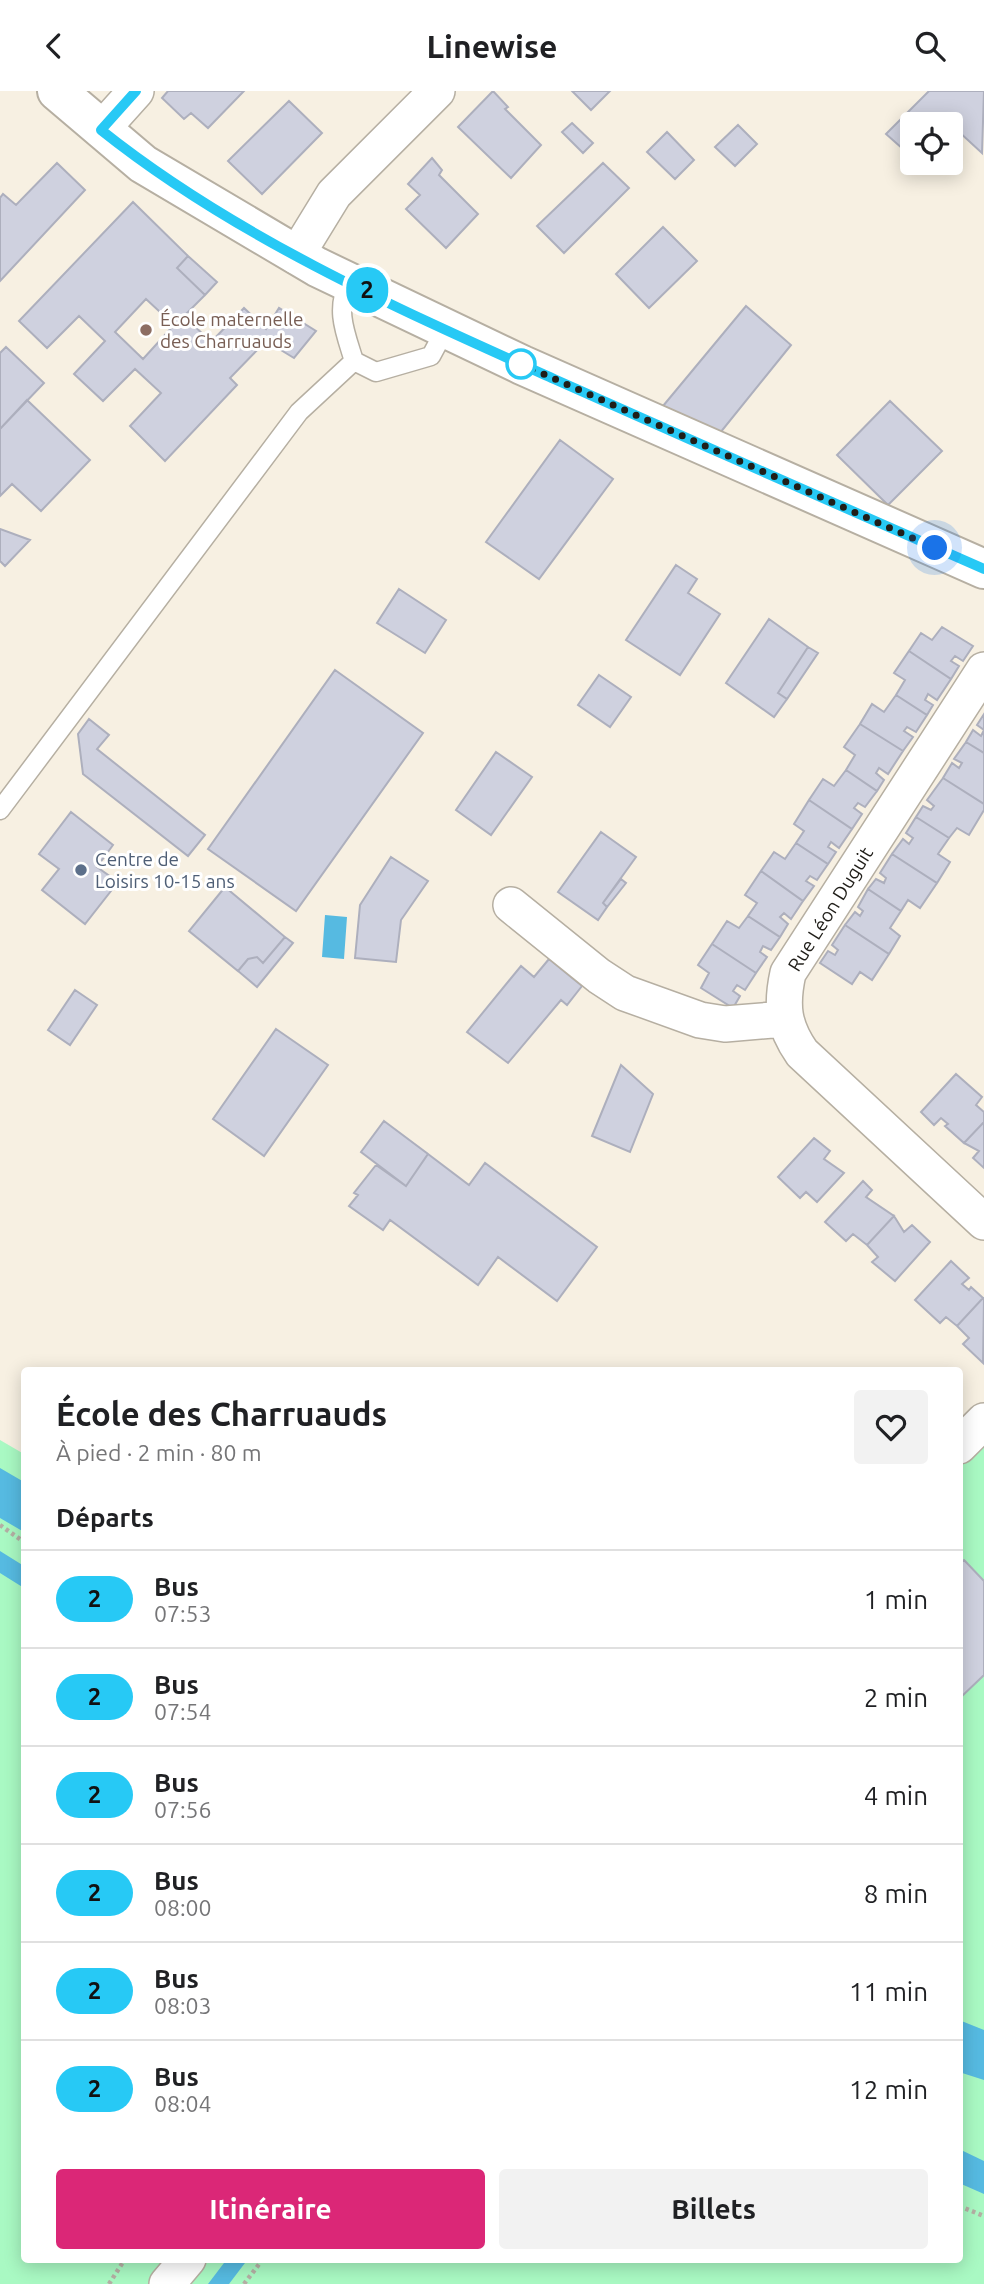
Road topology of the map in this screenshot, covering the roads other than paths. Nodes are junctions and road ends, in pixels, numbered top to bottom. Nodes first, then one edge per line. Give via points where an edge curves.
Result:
1 (57, 91) edge
2 (136, 91) edge
3 (437, 91) edge
4 (101, 130) junction
5 (296, 255) junction
6 (349, 281) junction
7 (446, 330) junction
8 (355, 361) junction
9 (984, 569) edge
10 (984, 670) edge
11 (0, 810) edge
12 (511, 905) dead end
13 (784, 1019) junction
14 (984, 1222) edge
15 (984, 1421) edge
16 (963, 1441) edge
17 (185, 2263) edge
18 (167, 2284) edge

1 - 4 street
2 - 4 street
3 - 5 street via 334,194
4 - 5 street via 183,190
5 - 6 street
6 - 7 street
6 - 8 lane via 340,317
7 - 8 lane via 430,356 376,372
7 - 9 street
8 - 11 lane via 299,412
10 - 13 street, Rue Léon Duguit via 788,973
12 - 13 street via 625,993 700,1020 725,1024
13 - 14 street, Rue Léon Duguit via 802,1053
15 - 16 street
17 - 18 street

